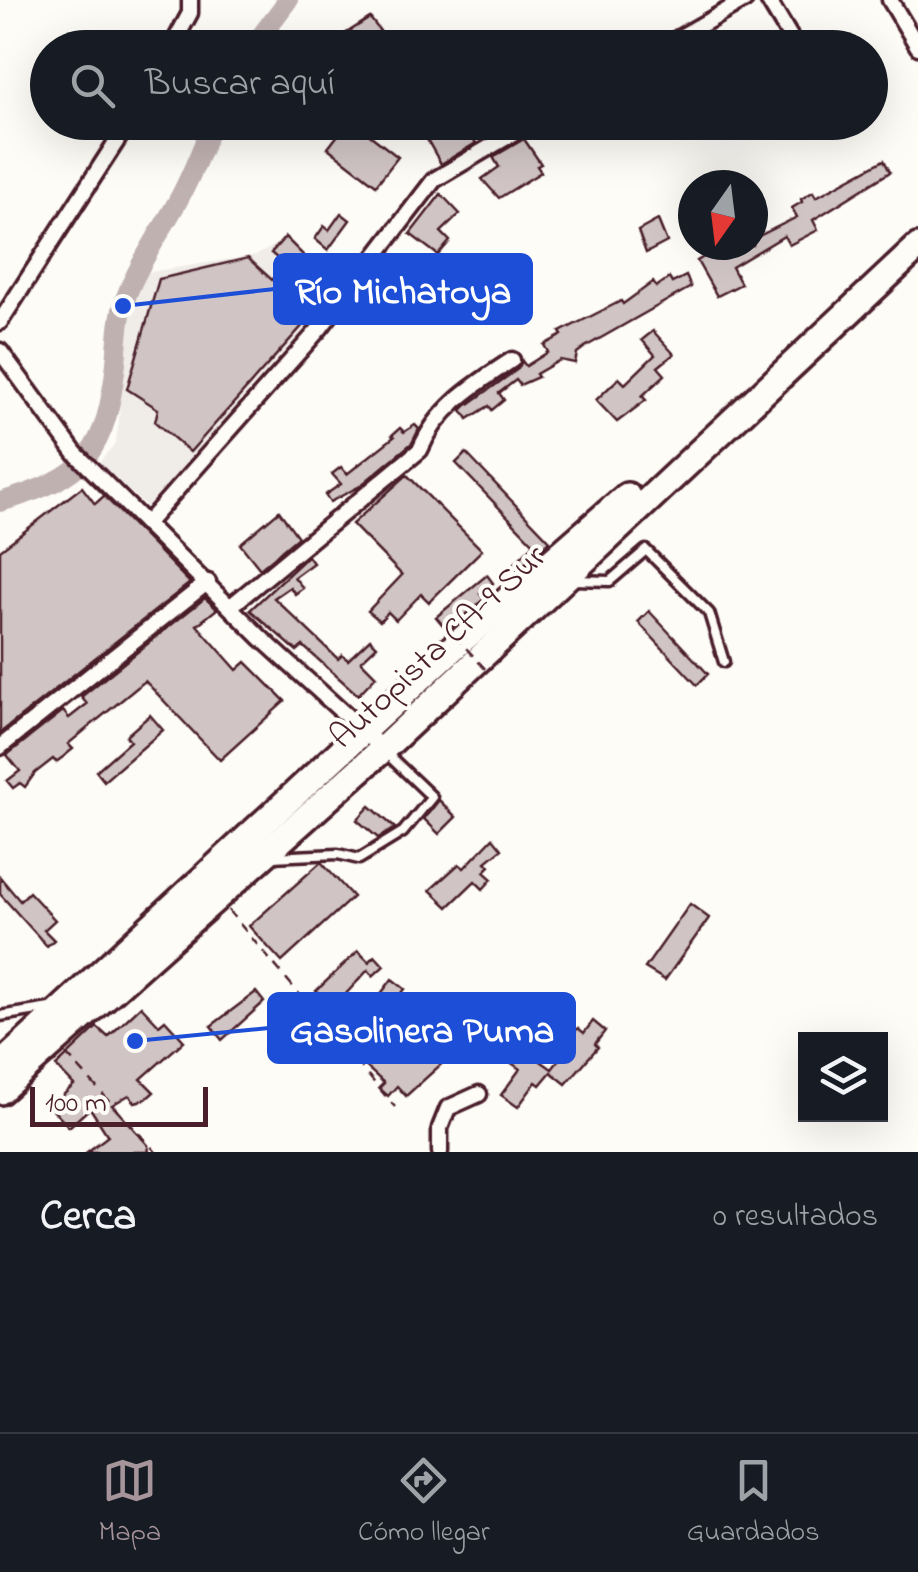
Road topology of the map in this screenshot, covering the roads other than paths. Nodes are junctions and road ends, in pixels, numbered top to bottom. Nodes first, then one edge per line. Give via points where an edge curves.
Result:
1 (190, 0) edge
2 (745, 0) edge
3 (768, 0) edge
4 (890, 0) edge
5 (181, 30) edge
6 (692, 30) edge
7 (786, 30) edge
8 (918, 47) edge
9 (116, 140) edge
10 (502, 140) edge
11 (918, 229) edge
12 (918, 247) edge
13 (0, 322) edge
14 (0, 351) edge
15 (512, 360) dead end
16 (146, 524) junction
17 (564, 580) junction
18 (208, 582) junction
19 (231, 606) junction
20 (724, 662) dead end
21 (374, 740) junction
22 (0, 746) edge
23 (262, 858) junction
24 (64, 1006) junction
25 (0, 1016) edge
26 (0, 1066) edge
27 (0, 1091) edge
28 (479, 1094) dead end
29 (440, 1152) edge

1 - 5 street
2 - 6 street
3 - 7 street
4 - 8 street
9 - 13 street
10 - 16 street via 434,180 322,327
11 - 21 highway, Autopista CA-9 Sur via 456,646
12 - 17 highway, Autopista CA-9 Sur
14 - 16 street via 76,452
15 - 19 street via 464,392 430,425 420,450
16 - 18 street
17 - 20 lane via 610,580 646,550 709,613
17 - 21 highway, Autopista CA-9 Sur
18 - 19 street
18 - 22 street
19 - 21 street
21 - 23 highway, Autopista CA-9 Sur
21 - 23 lane via 432,797 402,832 359,859
21 - 24 highway, Autopista CA-9 Sur
23 - 27 highway, Autopista CA-9 Sur
24 - 25 lane
24 - 26 highway, Autopista CA-9 Sur
28 - 29 street via 448,1108

